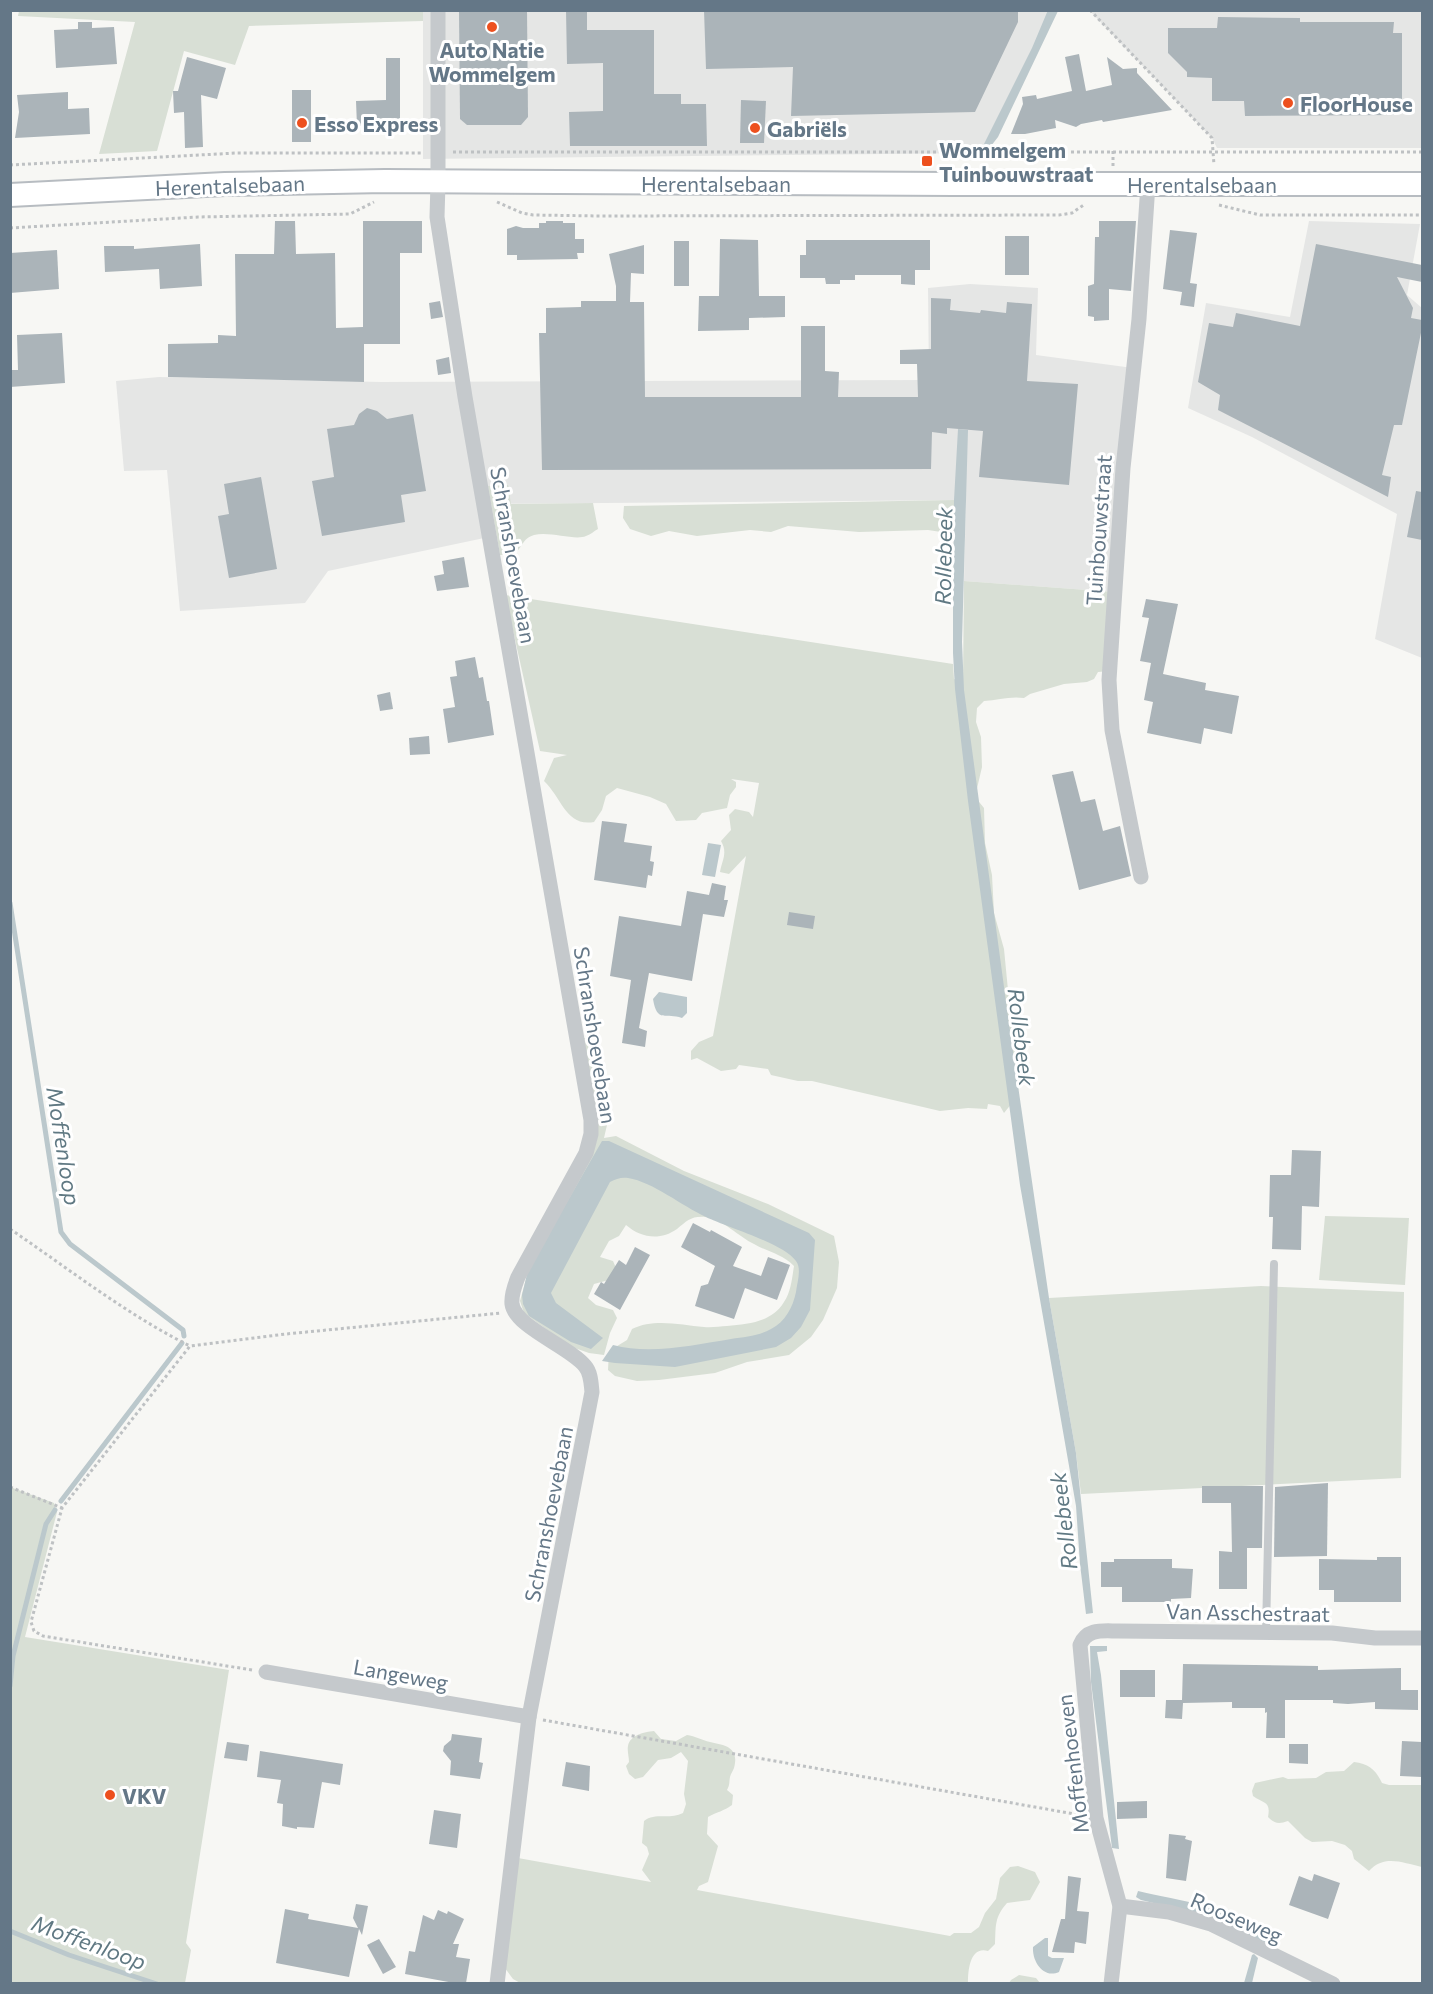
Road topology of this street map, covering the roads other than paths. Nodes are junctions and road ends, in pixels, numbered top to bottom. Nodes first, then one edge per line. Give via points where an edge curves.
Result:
1 (438, 10) edge
2 (438, 183) junction
3 (1148, 184) junction
4 (1422, 184) edge
5 (10, 195) edge
6 (1141, 878) dead end
7 (1274, 1264) dead end
8 (1266, 1633) junction
9 (1422, 1638) edge
10 (1080, 1645) joint
11 (266, 1672) road end
12 (529, 1717) junction
13 (1120, 1906) junction
14 (497, 1983) edge
15 (1111, 1983) edge
16 (1333, 1983) edge

1 - 2 street, Schranshoevebaan
2 - 3 main road, Herentalsebaan
2 - 5 main road, Herentalsebaan via 225,183
2 - 12 street, Schranshoevebaan via 437,218 465,397 591,1120 586,1153 514,1288 512,1305 535,1330 585,1366 592,1392
3 - 4 main road, Herentalsebaan via 1214,193
3 - 6 street, Tuinbouwstraat via 1109,680 1112,730
7 - 8 lane
8 - 9 street, Van Asschestraat
8 - 10 street, Van Asschestraat via 1093,1631 1082,1638
10 - 13 street, Moffenhoeven via 1096,1818
11 - 12 street, Langeweg
12 - 14 street, Schranshoevebaan
13 - 15 street, Moffenhoeven
13 - 16 street, Rooseweg via 1169,1912 1211,1924

